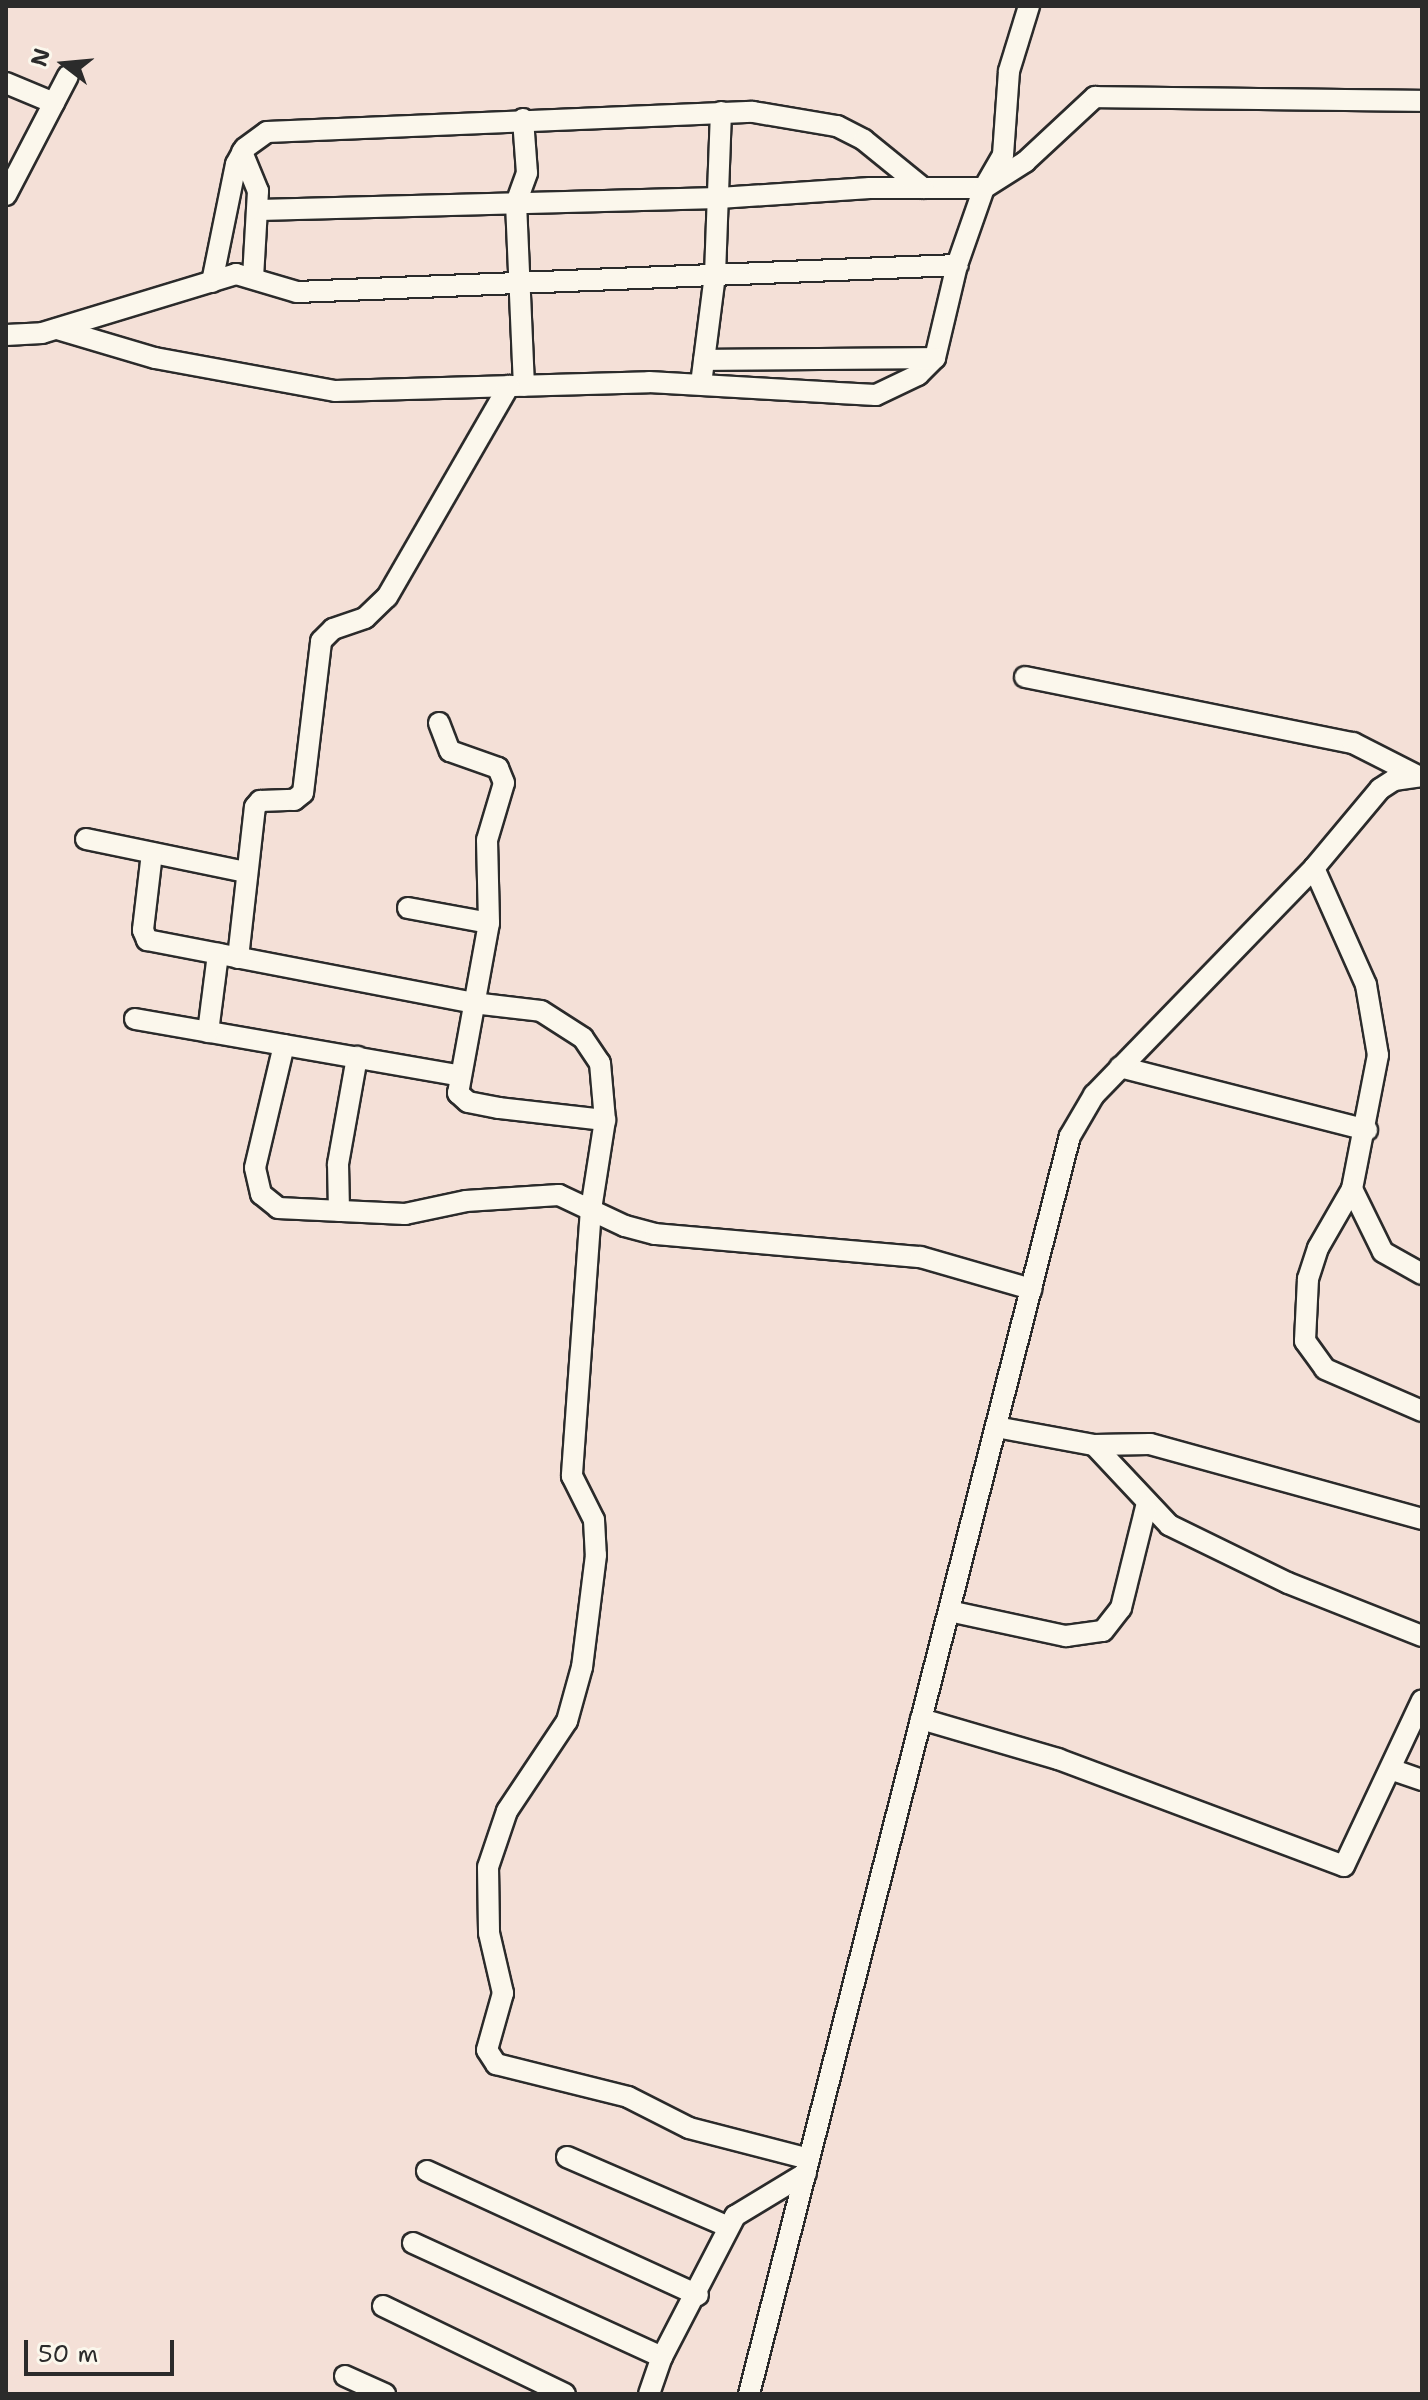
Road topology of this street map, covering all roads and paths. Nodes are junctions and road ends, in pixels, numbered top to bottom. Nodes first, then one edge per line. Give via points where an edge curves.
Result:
1 (1029, 6) edge
2 (68, 76) dead end
3 (6, 83) edge
4 (1422, 101) edge
5 (54, 103) junction
6 (721, 112) junction
7 (523, 119) junction
8 (242, 152) junction
9 (9, 182) edge
10 (923, 188) junction
11 (984, 188) junction
12 (719, 198) junction
13 (516, 203) junction
14 (259, 210) junction
15 (957, 265) junction
16 (715, 275) junction
17 (253, 278) junction
18 (518, 280) junction
19 (212, 282) junction
20 (57, 329) junction
21 (6, 335) edge
22 (935, 358) junction
23 (704, 360) junction
24 (701, 384) junction
25 (517, 386) junction
26 (1025, 677) dead end
27 (439, 723) dead end
28 (1420, 776) edge
29 (86, 839) dead end
30 (152, 853) junction
31 (1314, 868) junction
32 (246, 872) junction
33 (408, 908) dead end
34 (489, 923) junction
35 (228, 956) junction
36 (473, 1003) junction
37 (135, 1019) dead end
38 (208, 1032) junction
39 (284, 1045) junction
40 (357, 1057) junction
41 (1120, 1067) junction
42 (457, 1075) junction
43 (605, 1120) junction
44 (1367, 1130) junction
45 (1352, 1189) junction
46 (591, 1209) junction
47 (339, 1211) junction
48 (1422, 1274) edge
49 (1031, 1289) junction
50 (1422, 1411) edge
51 (996, 1427) junction
52 (1094, 1445) junction
53 (1146, 1507) junction
54 (1422, 1519) edge
55 (949, 1611) junction
56 (1422, 1636) edge
57 (1422, 1700) edge
58 (921, 1719) junction
59 (1393, 1770) junction
60 (1422, 1780) edge
61 (567, 2157) dead end
62 (808, 2166) junction
63 (427, 2171) dead end
64 (729, 2227) junction
65 (413, 2243) dead end
66 (698, 2295) junction
67 (383, 2306) dead end
68 (662, 2357) junction
69 (345, 2376) dead end
70 (385, 2394) edge
71 (565, 2394) edge
72 (649, 2394) edge
73 (749, 2394) edge

1 - 11 street via 1009,71 1003,155
2 - 5 street
3 - 5 street
4 - 11 street via 1095,97 1025,162
5 - 9 street
6 - 7 street
6 - 10 street via 804,117 837,126 864,140
6 - 12 street
7 - 8 street via 267,132
7 - 13 street via 527,173
8 - 14 street via 257,182
8 - 19 street via 230,183
10 - 11 street
10 - 12 street
11 - 15 street
12 - 13 street
12 - 16 street
13 - 14 street
13 - 18 street
14 - 17 street
15 - 16 street
15 - 22 street
16 - 18 street
16 - 23 street
17 - 18 street via 297,292
17 - 19 street via 236,274
18 - 25 street
19 - 20 street
20 - 21 street
20 - 25 street via 155,358 335,391
22 - 23 street
22 - 24 street via 918,375 876,395
23 - 24 street
24 - 25 street
25 - 32 street via 387,597 365,618 324,636 312,697 306,784 294,800 256,803
26 - 28 street via 1353,743
27 - 34 street via 450,751 490,764 503,776 487,840
28 - 31 street via 1394,780 1380,789
29 - 30 street
30 - 32 street
30 - 35 street via 144,937
31 - 41 street
31 - 44 street via 1376,1019 1378,1055
32 - 35 street
33 - 34 street
34 - 36 street
35 - 36 street
35 - 38 street
36 - 42 street
36 - 43 street via 541,1011 583,1038 600,1063
37 - 38 street
38 - 39 street
39 - 40 street
39 - 47 street via 255,1155 256,1182 278,1208
40 - 42 street
40 - 47 street via 338,1164
41 - 44 street
41 - 49 street via 1094,1095 1070,1136
42 - 43 street via 458,1093 468,1102
43 - 46 street
44 - 45 street
45 - 48 street via 1383,1252
45 - 50 street via 1318,1248 1308,1279 1305,1341 1325,1369
46 - 47 street via 559,1195 466,1201 405,1214
46 - 49 street via 655,1234 920,1257
46 - 62 street via 572,1476 594,1520 596,1555 582,1667 567,1721 507,1811 488,1867 489,1933 503,1993 487,2050 489,2060 628,2097 689,2128
49 - 51 street
51 - 52 street
51 - 55 street
52 - 53 street
52 - 54 street via 1150,1444
53 - 55 street via 1121,1608 1103,1631 1066,1636
53 - 56 street via 1169,1525 1288,1583
55 - 58 street
57 - 59 street
58 - 59 street via 1058,1759 1339,1866 1349,1861
58 - 62 street
59 - 60 street
61 - 64 street
62 - 64 street via 738,2213
62 - 73 street
63 - 66 street
64 - 66 street
65 - 68 street
66 - 68 street
67 - 71 street
68 - 72 street
69 - 70 street

